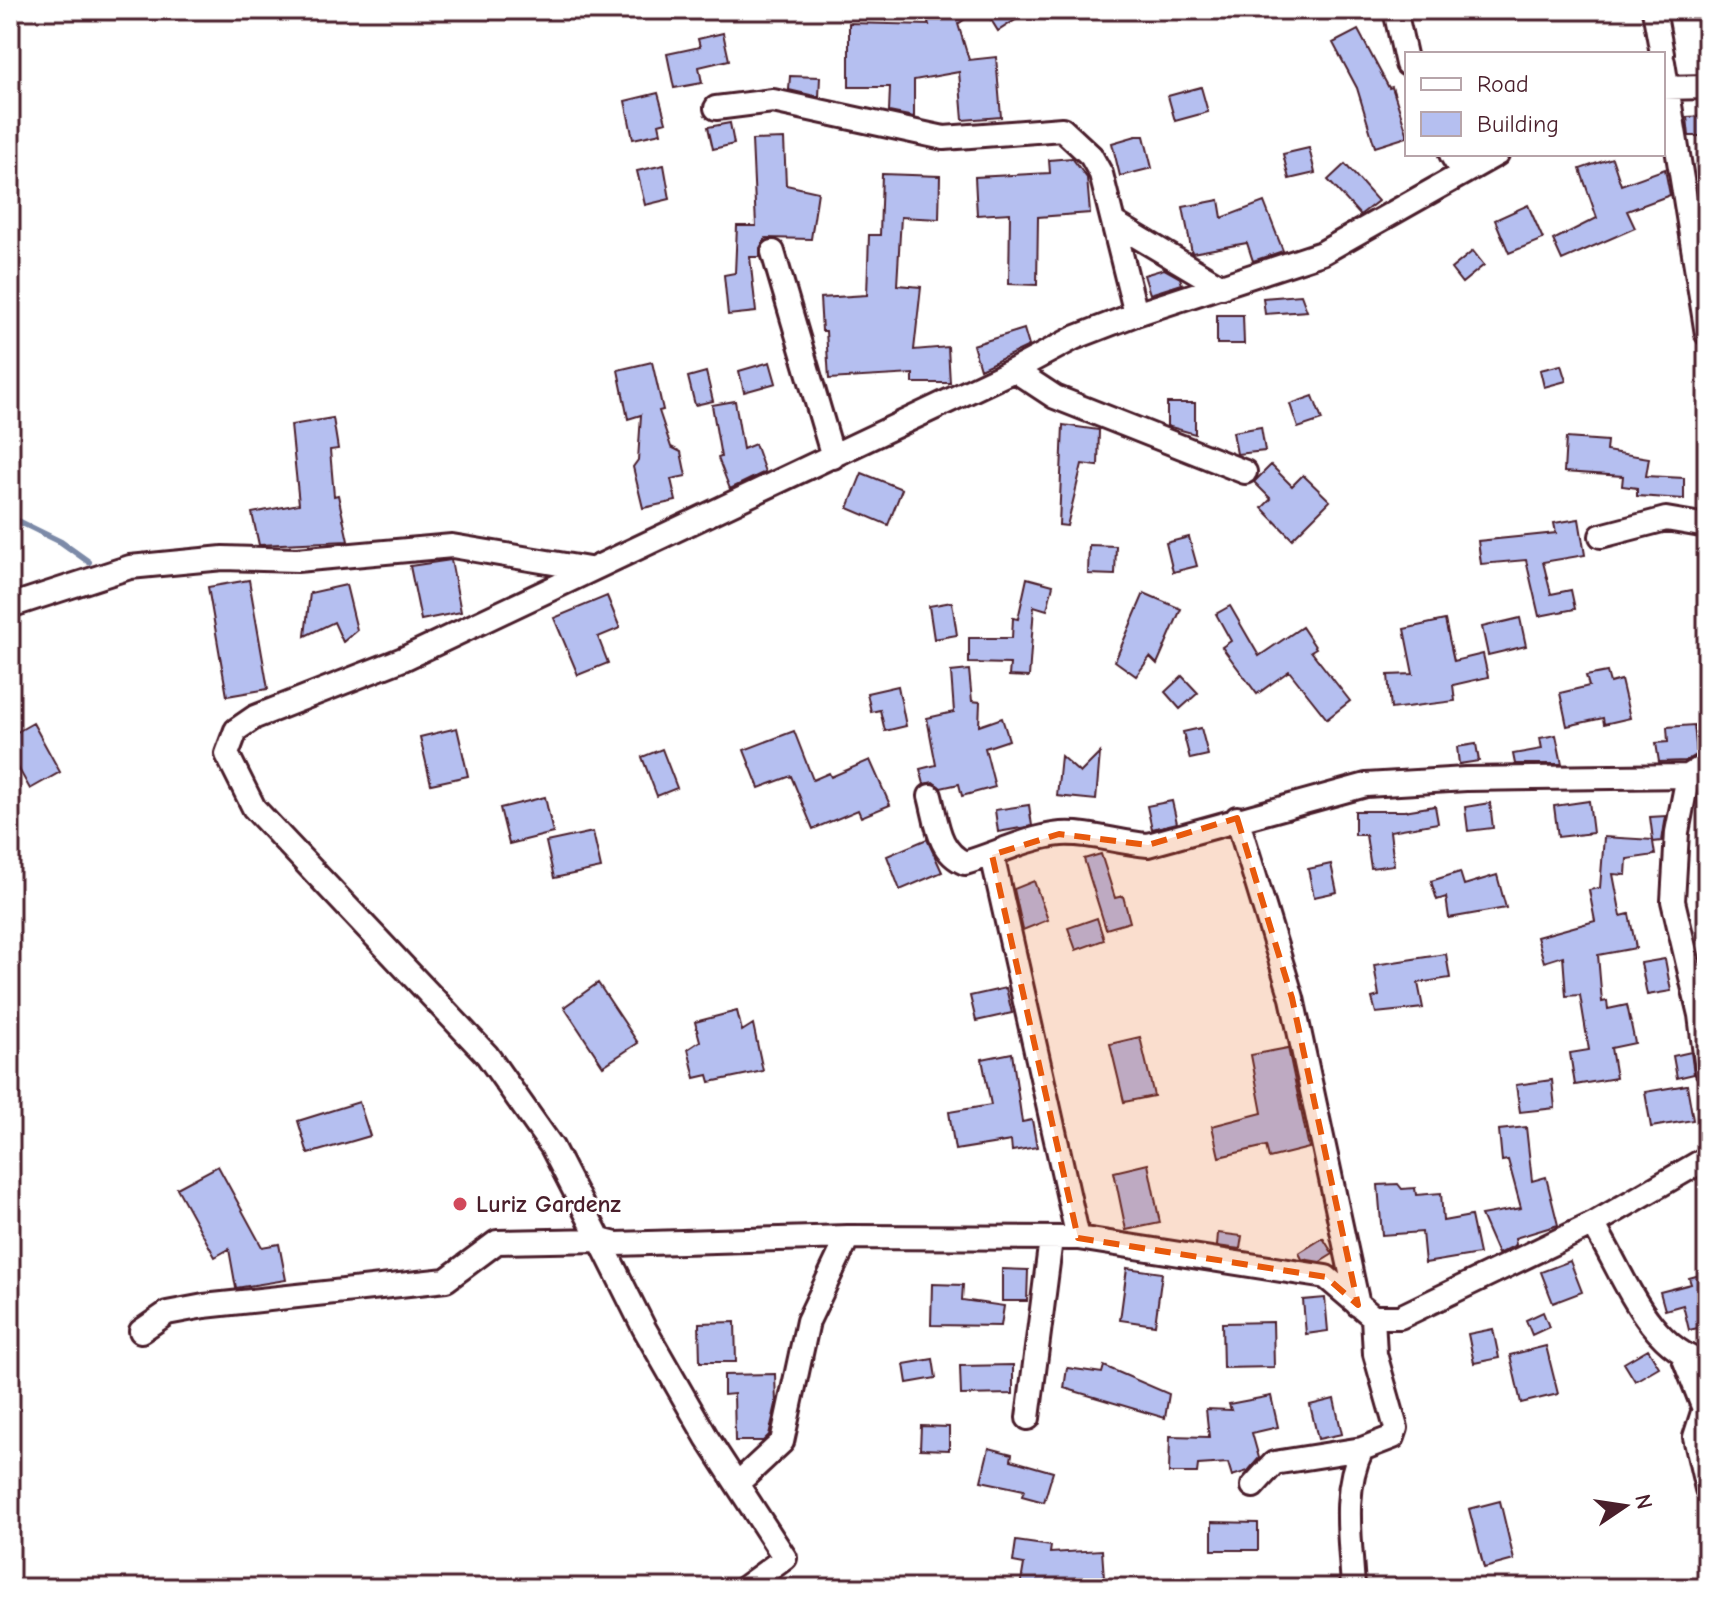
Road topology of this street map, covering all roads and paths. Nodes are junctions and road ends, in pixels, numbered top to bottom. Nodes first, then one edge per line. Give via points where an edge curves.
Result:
1 (1395, 10) edge
2 (1654, 10) edge
3 (1662, 52) edge
4 (1405, 55) edge
5 (1707, 87) edge
6 (1665, 88) edge
7 (716, 108) dead end
8 (1488, 156) edge
9 (1456, 163) edge
10 (1113, 222) junction
11 (773, 252) dead end
12 (1222, 287) junction
13 (1136, 314) junction
14 (1707, 334) edge
15 (1014, 370) junction
16 (833, 457) junction
17 (1245, 472) dead end
18 (1707, 526) edge
19 (1601, 536) dead end
20 (589, 569) junction
21 (10, 606) edge
22 (1697, 770) edge
23 (930, 796) dead end
24 (1237, 818) junction
25 (992, 855) junction
26 (1707, 1070) edge
27 (1707, 1158) edge
28 (1593, 1224) junction
29 (848, 1237) junction
30 (1078, 1238) junction
31 (1051, 1239) junction
32 (600, 1240) junction
33 (1365, 1311) junction
34 (141, 1331) dead end
35 (1683, 1356) junction
36 (1707, 1364) edge
37 (1028, 1418) dead end
38 (1362, 1449) junction
39 (738, 1483) junction
40 (1253, 1486) dead end
41 (1707, 1489) edge
42 (744, 1588) edge
43 (1353, 1588) edge

1 - 4 street
2 - 3 street
5 - 6 street
6 - 14 street
7 - 10 street via 773,101 944,138 1062,129 1091,156 1101,174
8 - 9 street
9 - 12 street via 1322,253
10 - 12 street
10 - 13 street
11 - 16 street
12 - 13 street
13 - 15 street via 1074,338
15 - 16 street
15 - 17 street via 1055,397
16 - 20 street
18 - 19 street via 1666,519
20 - 21 street via 452,546 297,560 223,558 130,567
20 - 32 street via 403,659 255,717 236,730 227,754 254,808 487,1055 552,1147
22 - 24 street via 1366,785
22 - 26 street via 1677,832 1673,901
23 - 25 street via 950,857 965,863
24 - 25 street via 1148,845 1059,834
24 - 33 street via 1292,998
25 - 30 street
27 - 28 street
28 - 33 street via 1400,1317
28 - 35 street via 1657,1334
29 - 31 street
29 - 32 street via 631,1244
29 - 39 street via 808,1321 782,1442
30 - 31 street
30 - 33 street via 1326,1277
31 - 37 street
32 - 34 street via 497,1242 446,1280 204,1306 167,1313
32 - 39 street via 707,1438
33 - 38 street via 1396,1428 1393,1437
35 - 36 street
35 - 41 street via 1704,1409 1695,1432
38 - 40 street via 1274,1463
38 - 43 street via 1349,1490
39 - 42 street via 785,1558

